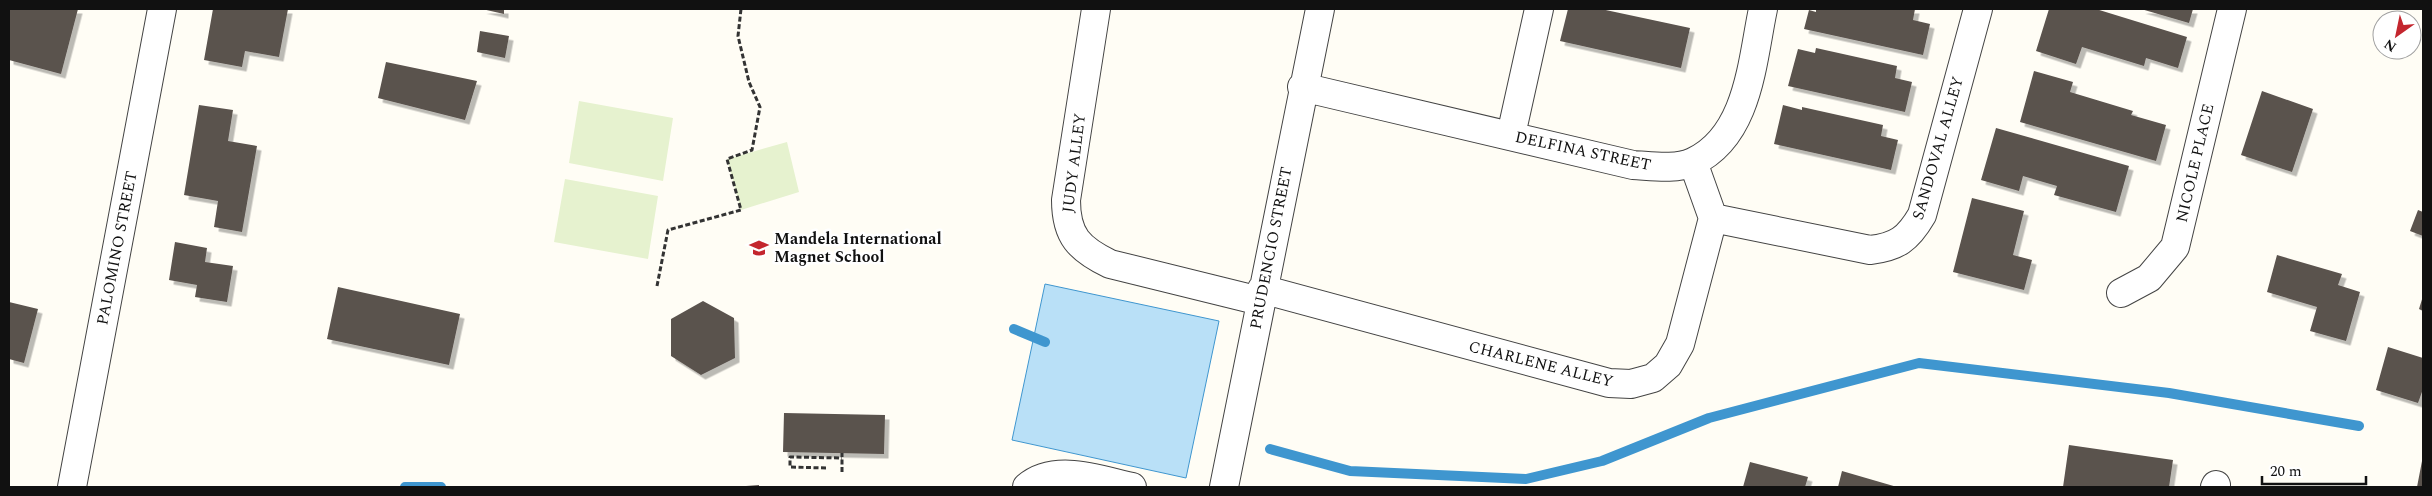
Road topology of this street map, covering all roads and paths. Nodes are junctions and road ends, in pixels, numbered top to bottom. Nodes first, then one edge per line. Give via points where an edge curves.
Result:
1 (162, 9) edge
2 (741, 9) edge
3 (1096, 9) edge
4 (1320, 9) edge
5 (1539, 9) edge
6 (1763, 9) edge
7 (1978, 9) edge
8 (2232, 9) edge
9 (1302, 87) junction
10 (1511, 135) junction
11 (1693, 162) junction
12 (1713, 218) junction
13 (657, 286) dead end
14 (2121, 293) dead end
15 (1261, 295) junction
16 (842, 453) dead end
17 (842, 458) junction
18 (826, 468) dead end
19 (842, 472) dead end
20 (72, 487) edge
21 (1028, 487) edge
22 (1132, 487) edge
23 (1224, 487) edge

1 - 20 street, PALOMINO STREET
2 - 13 path via 738,36 749,82 760,107 752,150 727,159 740,210 668,230
3 - 15 street, JUDY ALLEY via 1066,200 1066,218 1071,232 1080,245 1110,264
4 - 9 street, PRUDENCIO STREET
5 - 10 street
6 - 11 street, DELFINA STREET via 1736,120 1720,144
7 - 12 street, SANDOVAL ALLEY via 1922,215 1900,242 1870,250
8 - 14 street, NICOLE PLACE via 2175,247 2149,278
9 - 10 street, DELFINA STREET
9 - 15 street, PRUDENCIO STREET
10 - 11 street, DELFINA STREET via 1633,165 1667,168
11 - 12 street
12 - 15 street, CHARLENE ALLEY via 1680,344 1668,365 1653,378 1631,384 1608,383
15 - 23 street, PRUDENCIO STREET
16 - 17 path
17 - 18 path via 790,457 790,467
17 - 19 path
21 - 22 street via 1049,476 1072,475

